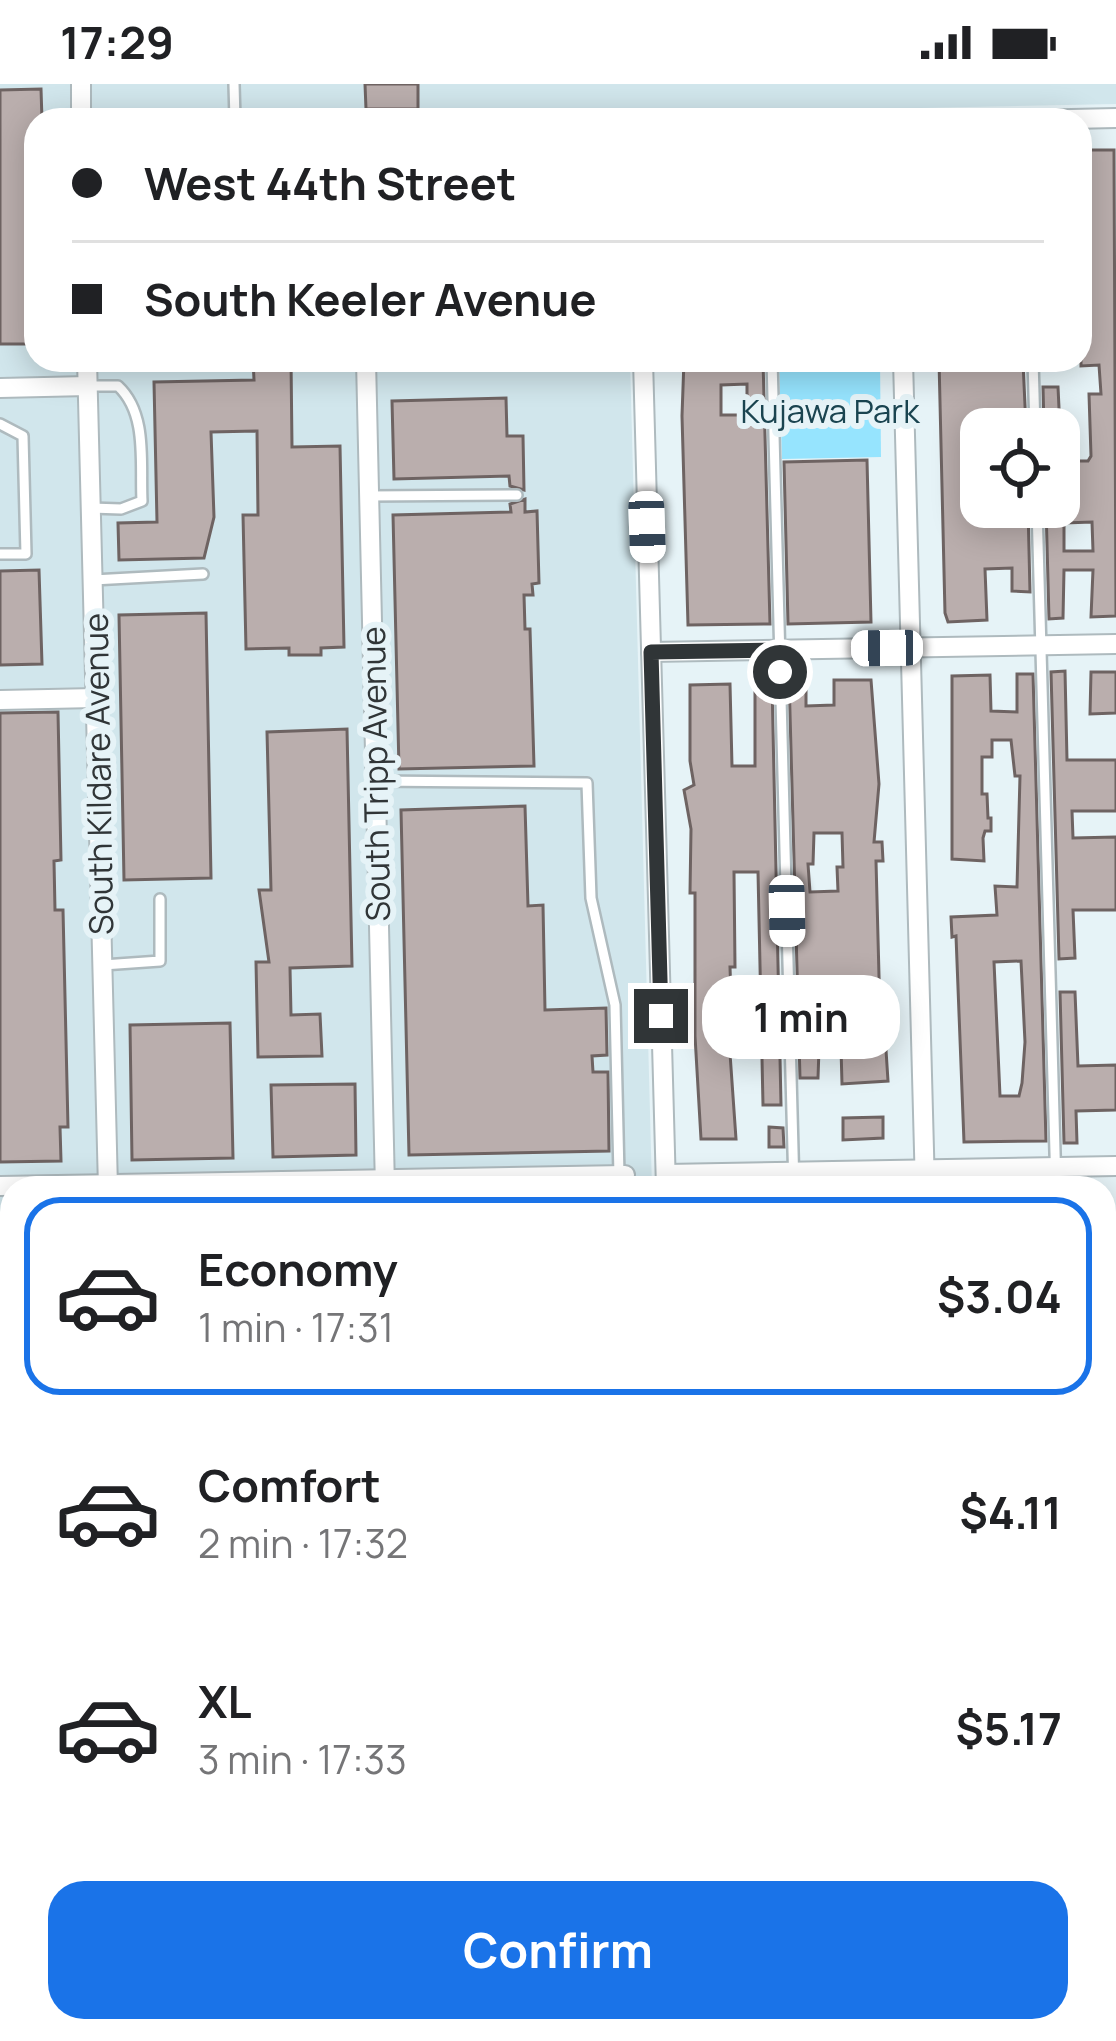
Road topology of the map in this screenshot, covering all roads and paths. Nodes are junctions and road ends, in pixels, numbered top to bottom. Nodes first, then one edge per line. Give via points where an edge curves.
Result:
1 (87, 372) edge
2 (366, 372) edge
3 (643, 372) edge
4 (772, 372) edge
5 (903, 372) edge
6 (1034, 372) edge
7 (88, 386) junction
8 (0, 388) edge
9 (1035, 408) edge
10 (0, 424) edge
11 (517, 495) dead end
12 (369, 496) junction
13 (91, 508) junction
14 (1038, 528) edge
15 (0, 554) edge
16 (203, 574) dead end
17 (93, 580) junction
18 (1116, 644) edge
19 (1041, 646) junction
20 (911, 647) junction
21 (780, 650) junction
22 (651, 652) junction
23 (96, 698) junction
24 (0, 700) edge
25 (375, 781) junction
26 (160, 899) dead end
27 (103, 965) junction
28 (1116, 1166) edge
29 (1056, 1167) junction
30 (108, 1176) edge
31 (385, 1176) edge
32 (619, 1176) edge
33 (666, 1176) edge
34 (794, 1176) edge
35 (925, 1176) edge
36 (958, 1176) edge
37 (1056, 1176) edge

1 - 7 street, South Kildare Avenue
2 - 12 street, South Tripp Avenue
3 - 22 street
4 - 21 lane
5 - 20 street
6 - 9 lane
7 - 8 street
7 - 13 street, South Kildare Avenue
7 - 13 lane via 118,386 133,400 142,501
10 - 15 lane via 23,436 26,554
11 - 12 lane
12 - 25 street, South Tripp Avenue
13 - 17 street, South Kildare Avenue
14 - 19 lane
16 - 17 lane
17 - 23 street, South Kildare Avenue
18 - 19 street
19 - 20 street
19 - 29 lane
20 - 21 street
20 - 35 street
21 - 22 street
21 - 34 lane
22 - 33 street
23 - 24 street
23 - 27 street, South Kildare Avenue
25 - 31 street, South Tripp Avenue
25 - 32 lane via 586,783 591,898 615,1006
26 - 27 lane via 160,961
27 - 30 street, South Kildare Avenue
28 - 29 street
29 - 36 street
29 - 37 lane

